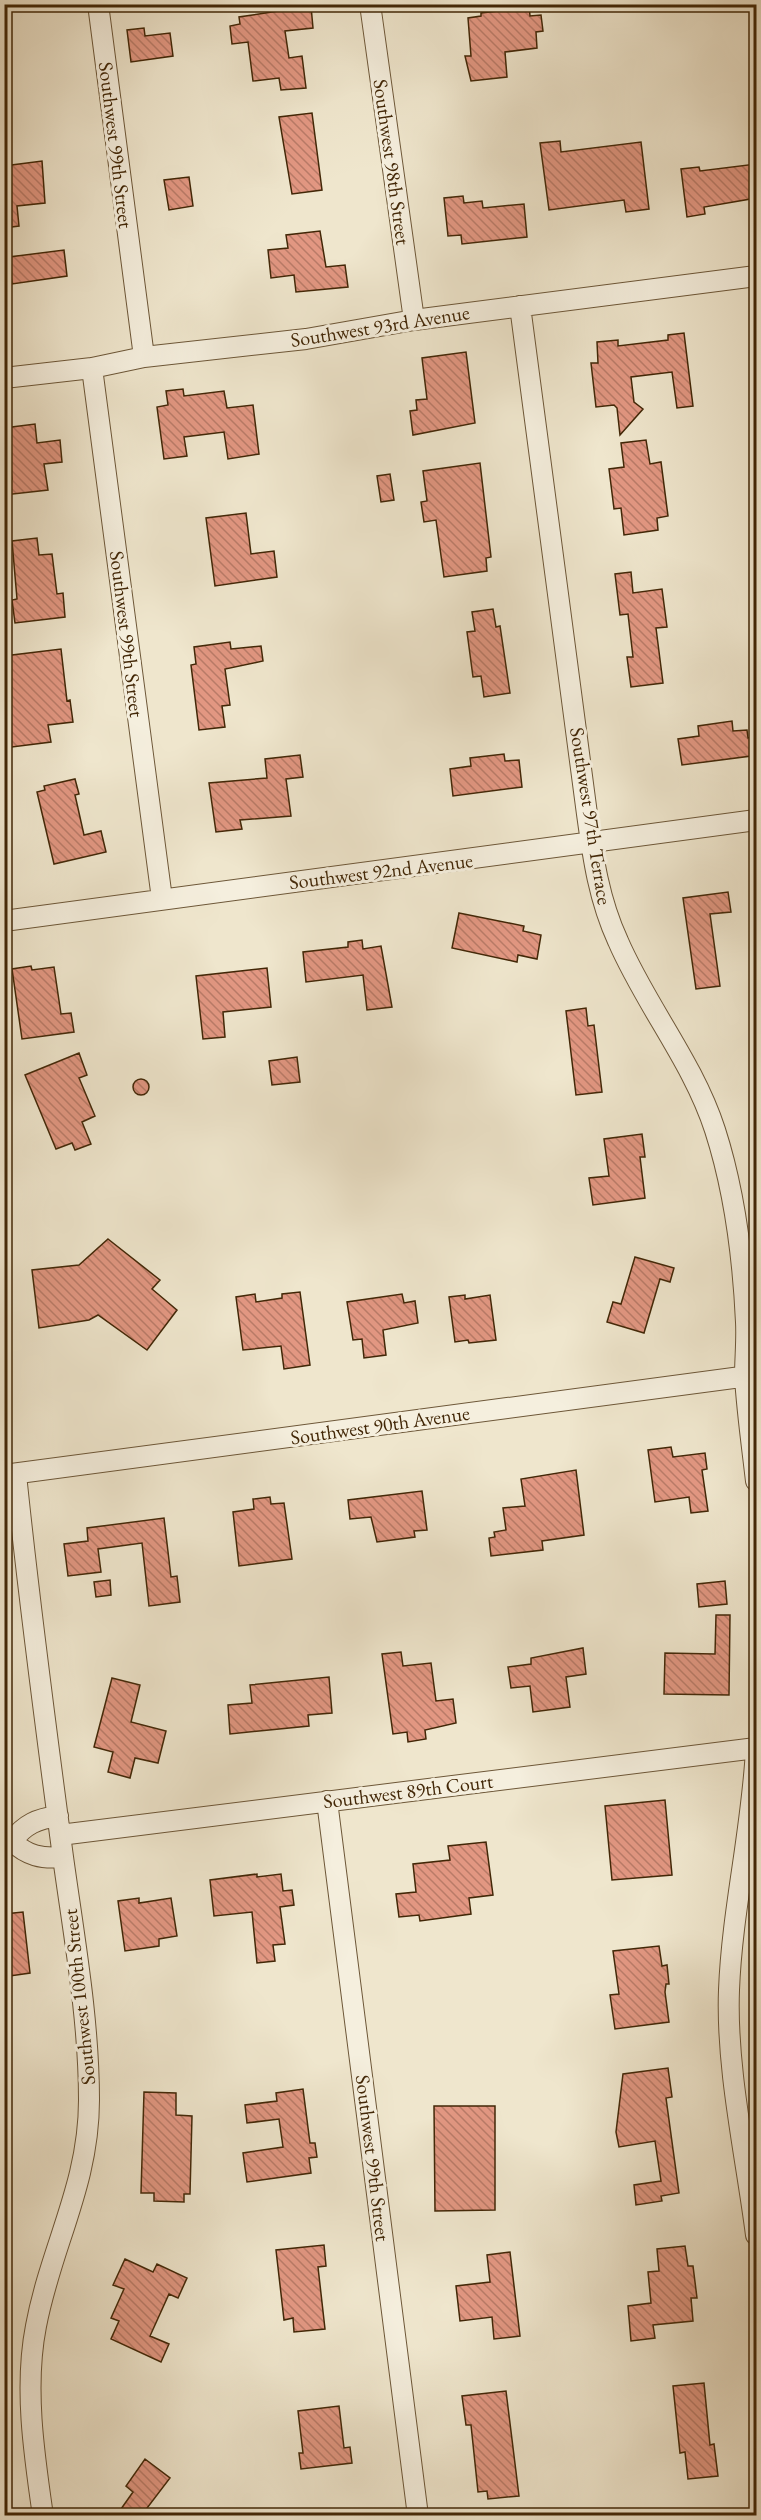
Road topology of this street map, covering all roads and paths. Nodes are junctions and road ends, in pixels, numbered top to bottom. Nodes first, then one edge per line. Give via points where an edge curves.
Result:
1 (98, 4) edge
2 (370, 4) edge
3 (756, 276) edge
4 (520, 306) junction
5 (414, 320) junction
6 (144, 357) junction
7 (92, 368) junction
8 (4, 378) edge
9 (756, 820) edge
10 (591, 843) junction
11 (162, 899) junction
12 (4, 921) edge
13 (751, 1376) edge
14 (10, 1474) edge
15 (756, 1480) edge
16 (756, 1748) edge
17 (327, 1801) junction
18 (57, 1815) junction
19 (60, 1835) junction
20 (8, 1842) edge
21 (63, 1857) junction
22 (756, 2235) edge
23 (43, 2516) edge
24 (418, 2516) edge

1 - 6 street, Southwest 99th Street
2 - 5 street, Southwest 98th Street
3 - 4 street, Southwest 93rd Avenue
4 - 5 street, Southwest 93rd Avenue
4 - 10 street, Southwest 97th Terrace
5 - 6 street, Southwest 93rd Avenue via 306,339
6 - 7 street, Southwest 93rd Avenue
7 - 8 street, Southwest 93rd Avenue
7 - 11 street, Southwest 99th Street
9 - 10 street, Southwest 92nd Avenue
10 - 11 street, Southwest 92nd Avenue
10 - 13 street, Southwest 97th Terrace via 600,894 618,943 682,1056 721,1151 741,1270
11 - 12 street, Southwest 92nd Avenue
13 - 14 street, Southwest 90th Avenue
13 - 15 street, Southwest 97th Terrace
14 - 18 street, Southwest 100th Street
16 - 17 street, Southwest 89th Court
16 - 22 street via 729,1990 735,2078
17 - 19 street, Southwest 89th Court
17 - 24 street, Southwest 99th Street
18 - 19 street, Southwest 100th Street
18 - 20 street via 22,1828
19 - 21 street, Southwest 100th Street
20 - 21 street via 30,1854
21 - 23 street, Southwest 100th Street via 84,2020 89,2099 79,2184 42,2302 32,2349 32,2414

